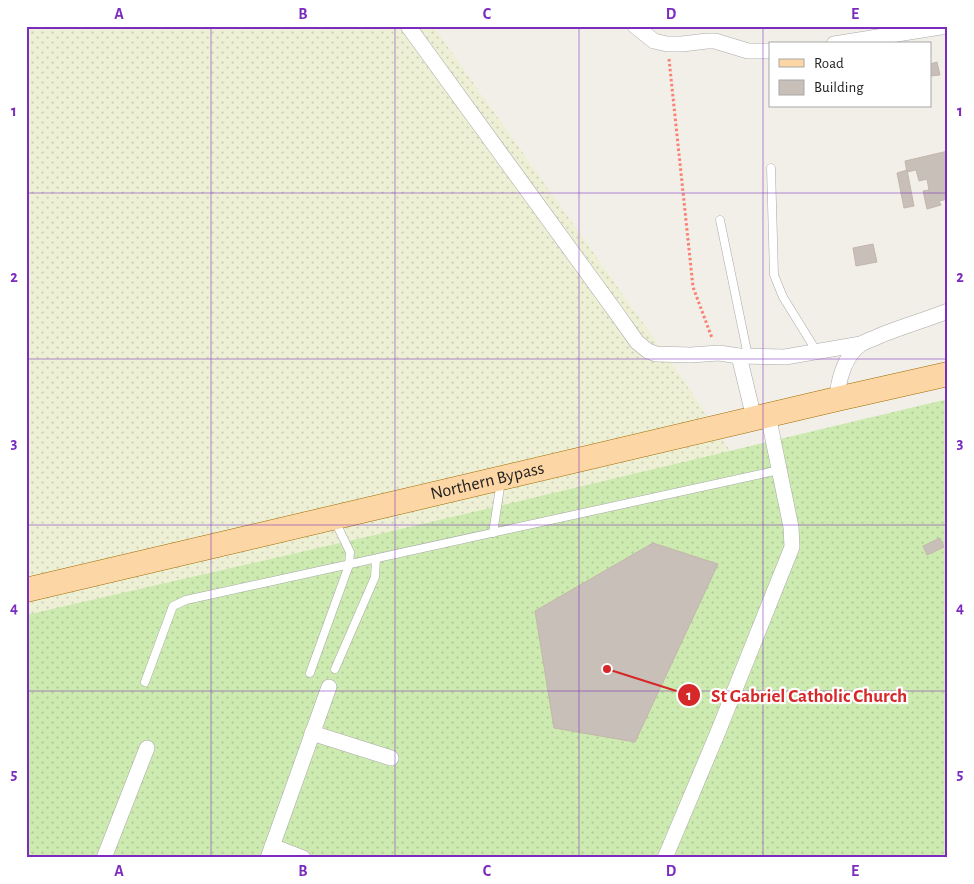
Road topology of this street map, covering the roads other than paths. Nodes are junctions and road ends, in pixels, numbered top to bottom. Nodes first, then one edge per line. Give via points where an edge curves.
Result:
1 (408, 26) edge
2 (635, 26) edge
3 (947, 26) edge
4 (847, 42) edge
5 (769, 51) edge
6 (771, 168) dead end
7 (720, 220) dead end
8 (948, 312) edge
9 (861, 344) junction
10 (817, 352) junction
11 (743, 356) junction
12 (948, 374) edge
13 (837, 399) junction
14 (761, 416) junction
15 (779, 470) junction
16 (501, 478) junction
17 (333, 518) junction
18 (493, 533) junction
19 (376, 559) junction
20 (349, 565) junction
21 (26, 590) edge
22 (335, 669) dead end
23 (310, 673) dead end
24 (145, 682) dead end
25 (329, 687) dead end
26 (312, 733) junction
27 (147, 748) dead end
28 (391, 758) dead end
29 (270, 852) edge
30 (104, 858) edge
31 (303, 858) edge
32 (665, 858) edge

1 - 11 street via 637,342 656,354
2 - 5 street via 654,41 667,44 707,41 748,51
3 - 4 street
6 - 10 lane via 774,275 783,297
7 - 11 lane
8 - 9 street
9 - 10 street
9 - 13 street via 842,371
10 - 11 street via 784,357
11 - 14 street
12 - 13 main road, Northern Bypass
13 - 14 main road, Northern Bypass
14 - 15 street
14 - 16 main road, Northern Bypass
15 - 18 lane
15 - 32 street via 792,547
16 - 17 main road, Northern Bypass
16 - 18 lane
17 - 20 lane via 350,552
17 - 21 main road, Northern Bypass
18 - 19 lane
19 - 20 lane
19 - 22 lane via 375,577
20 - 23 lane
20 - 24 lane via 186,600 174,606
25 - 26 street
26 - 28 street
26 - 29 street
27 - 30 street
29 - 31 street

